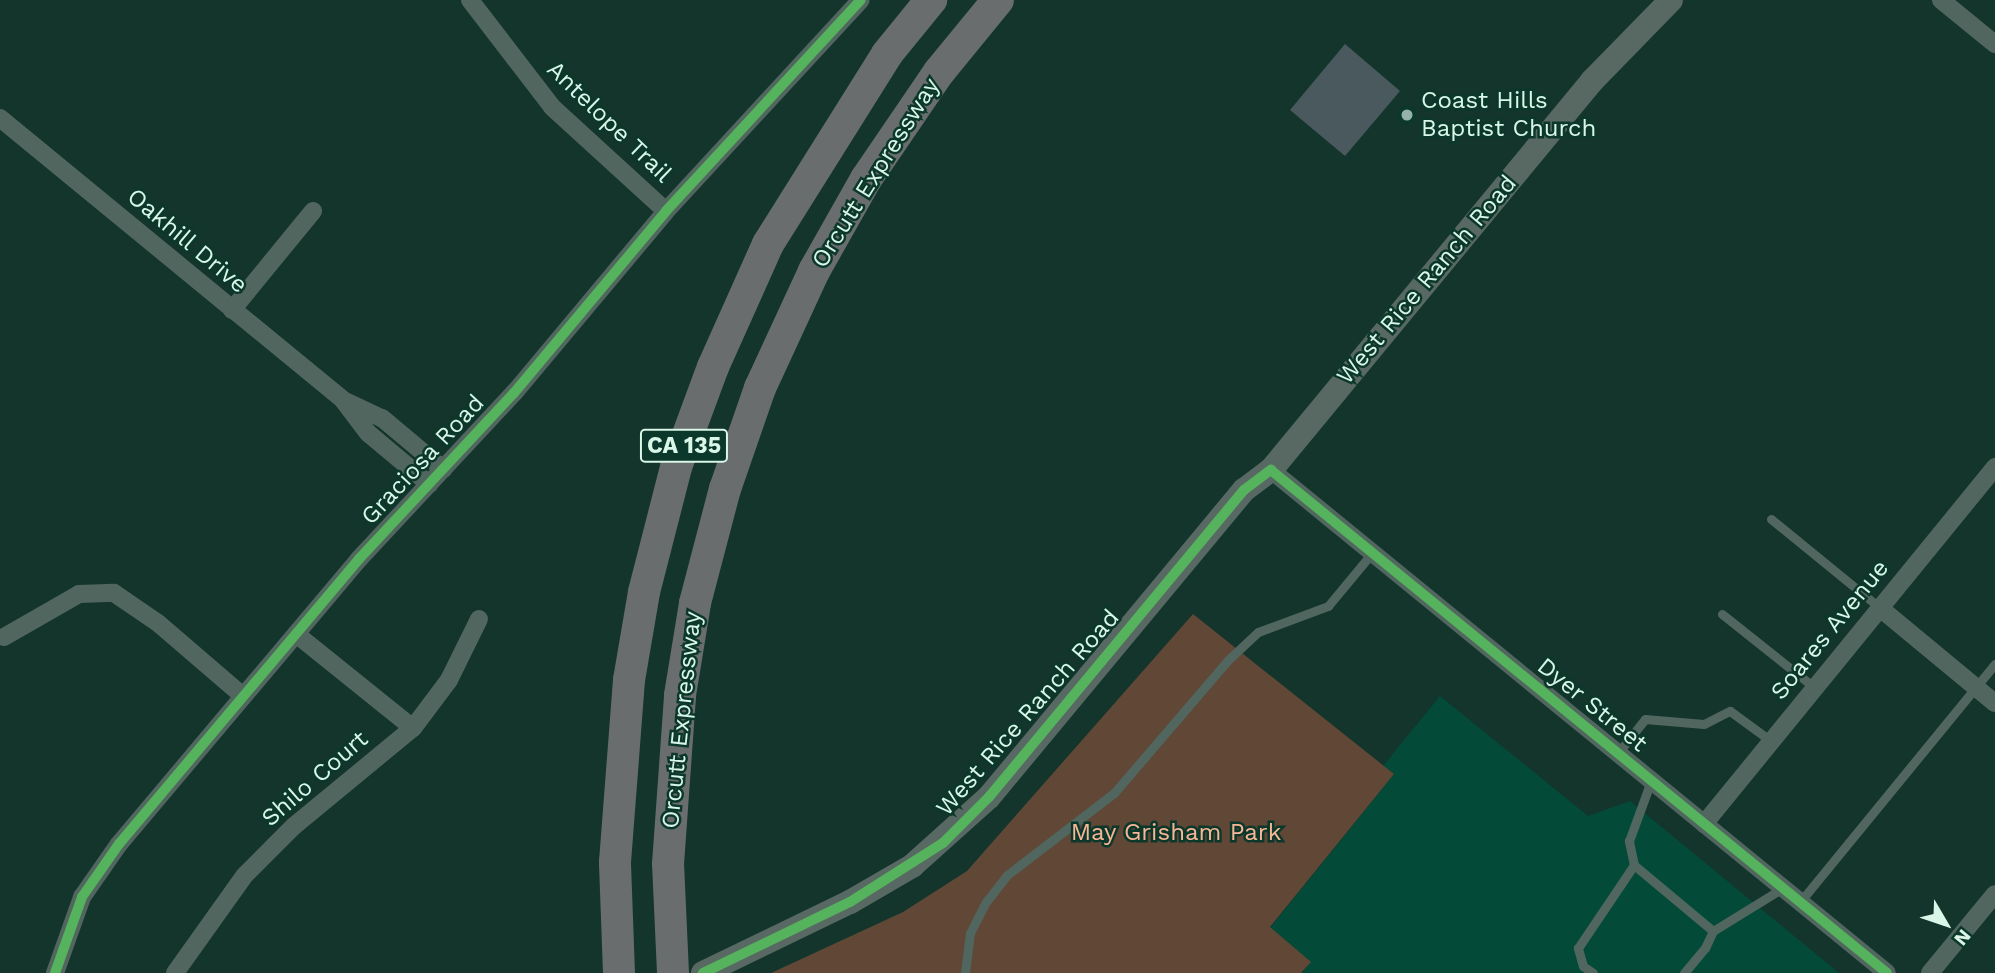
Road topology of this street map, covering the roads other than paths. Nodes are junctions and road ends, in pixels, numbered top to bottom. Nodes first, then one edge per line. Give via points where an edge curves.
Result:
1 (470, 0) edge
2 (861, 0) edge
3 (931, 0) edge
4 (998, 0) edge
5 (1671, 0) edge
6 (1941, 0) edge
7 (1995, 44) edge
8 (0, 118) edge
9 (313, 211) dead end
10 (666, 211) junction
11 (232, 310) junction
12 (344, 400) junction
13 (1995, 467) edge
14 (443, 469) junction
15 (1271, 470) junction
16 (429, 484) junction
17 (1772, 519) dead end
18 (1373, 553) junction
19 (1880, 608) junction
20 (1721, 614) dead end
21 (479, 619) dead end
22 (296, 634) junction
23 (4, 637) dead end
24 (1995, 664) edge
25 (1976, 687) junction
26 (1815, 688) junction
27 (243, 696) junction
28 (1995, 703) edge
29 (413, 728) junction
30 (1771, 741) junction
31 (1618, 753) junction
32 (1651, 780) junction
33 (1704, 824) junction
34 (1634, 865) junction
35 (1783, 888) junction
36 (1995, 894) edge
37 (1800, 902) junction
38 (1713, 931) junction
39 (618, 962) edge
40 (55, 973) edge
41 (175, 973) edge
42 (673, 973) edge
43 (703, 973) edge
44 (735, 973) edge
45 (965, 973) edge
46 (1593, 973) edge
47 (1684, 973) edge
48 (1887, 973) edge
49 (1930, 973) edge

1 - 10 street, Antelope Trail via 552,107
2 - 10 street, Graciosa Road
3 - 39 highway, CA 135 via 887,54 768,244 713,367 676,467 644,592 629,680 615,862
4 - 42 highway, Orcutt Expressway / CA 135 via 939,72 866,179 814,271 756,401 725,489 695,603 672,786 669,929
5 - 15 main road, West Rice Ranch Road via 1592,81
6 - 7 street
8 - 11 street, Oakhill Drive
9 - 11 street
10 - 14 street, Graciosa Road via 514,394
11 - 12 street, Oakhill Drive
12 - 14 street, Oakhill Drive via 382,418
12 - 16 street, Oakhill Drive via 368,433
13 - 19 street, Soares Avenue
14 - 16 street, Graciosa Road
15 - 18 street, Dyer Street
15 - 43 main road, West Rice Ranch Road via 1244,490 989,797 943,843 850,902
15 - 44 main road, West Rice Ranch Road via 1256,498 1121,662 998,807 952,853 860,911
16 - 22 street, Graciosa Road
17 - 19 lane
18 - 31 street, Dyer Street
18 - 45 lane via 1328,606 1258,632 1227,661 1114,793 1007,875 970,933
19 - 25 street
19 - 26 street, Soares Avenue
20 - 26 lane
21 - 29 street, Shilo Court via 449,680
22 - 27 street, Graciosa Road
22 - 29 street
23 - 27 street via 79,594 114,593 158,623
24 - 25 lane
25 - 28 street
25 - 37 lane
26 - 30 street, Soares Avenue
27 - 40 street, Graciosa Road via 119,844 82,897
29 - 41 street, Shilo Court via 294,826 255,866 202,930
30 - 31 lane via 1730,711 1704,724 1645,719
30 - 33 street, Soares Avenue
31 - 32 street, Dyer Street
32 - 33 street, Dyer Street
32 - 34 lane via 1629,841
33 - 35 street, Dyer Street
34 - 38 lane
34 - 46 lane via 1578,948 1583,966
35 - 37 street, Dyer Street
35 - 38 lane
36 - 49 street
37 - 48 street, Dyer Street
38 - 47 lane

